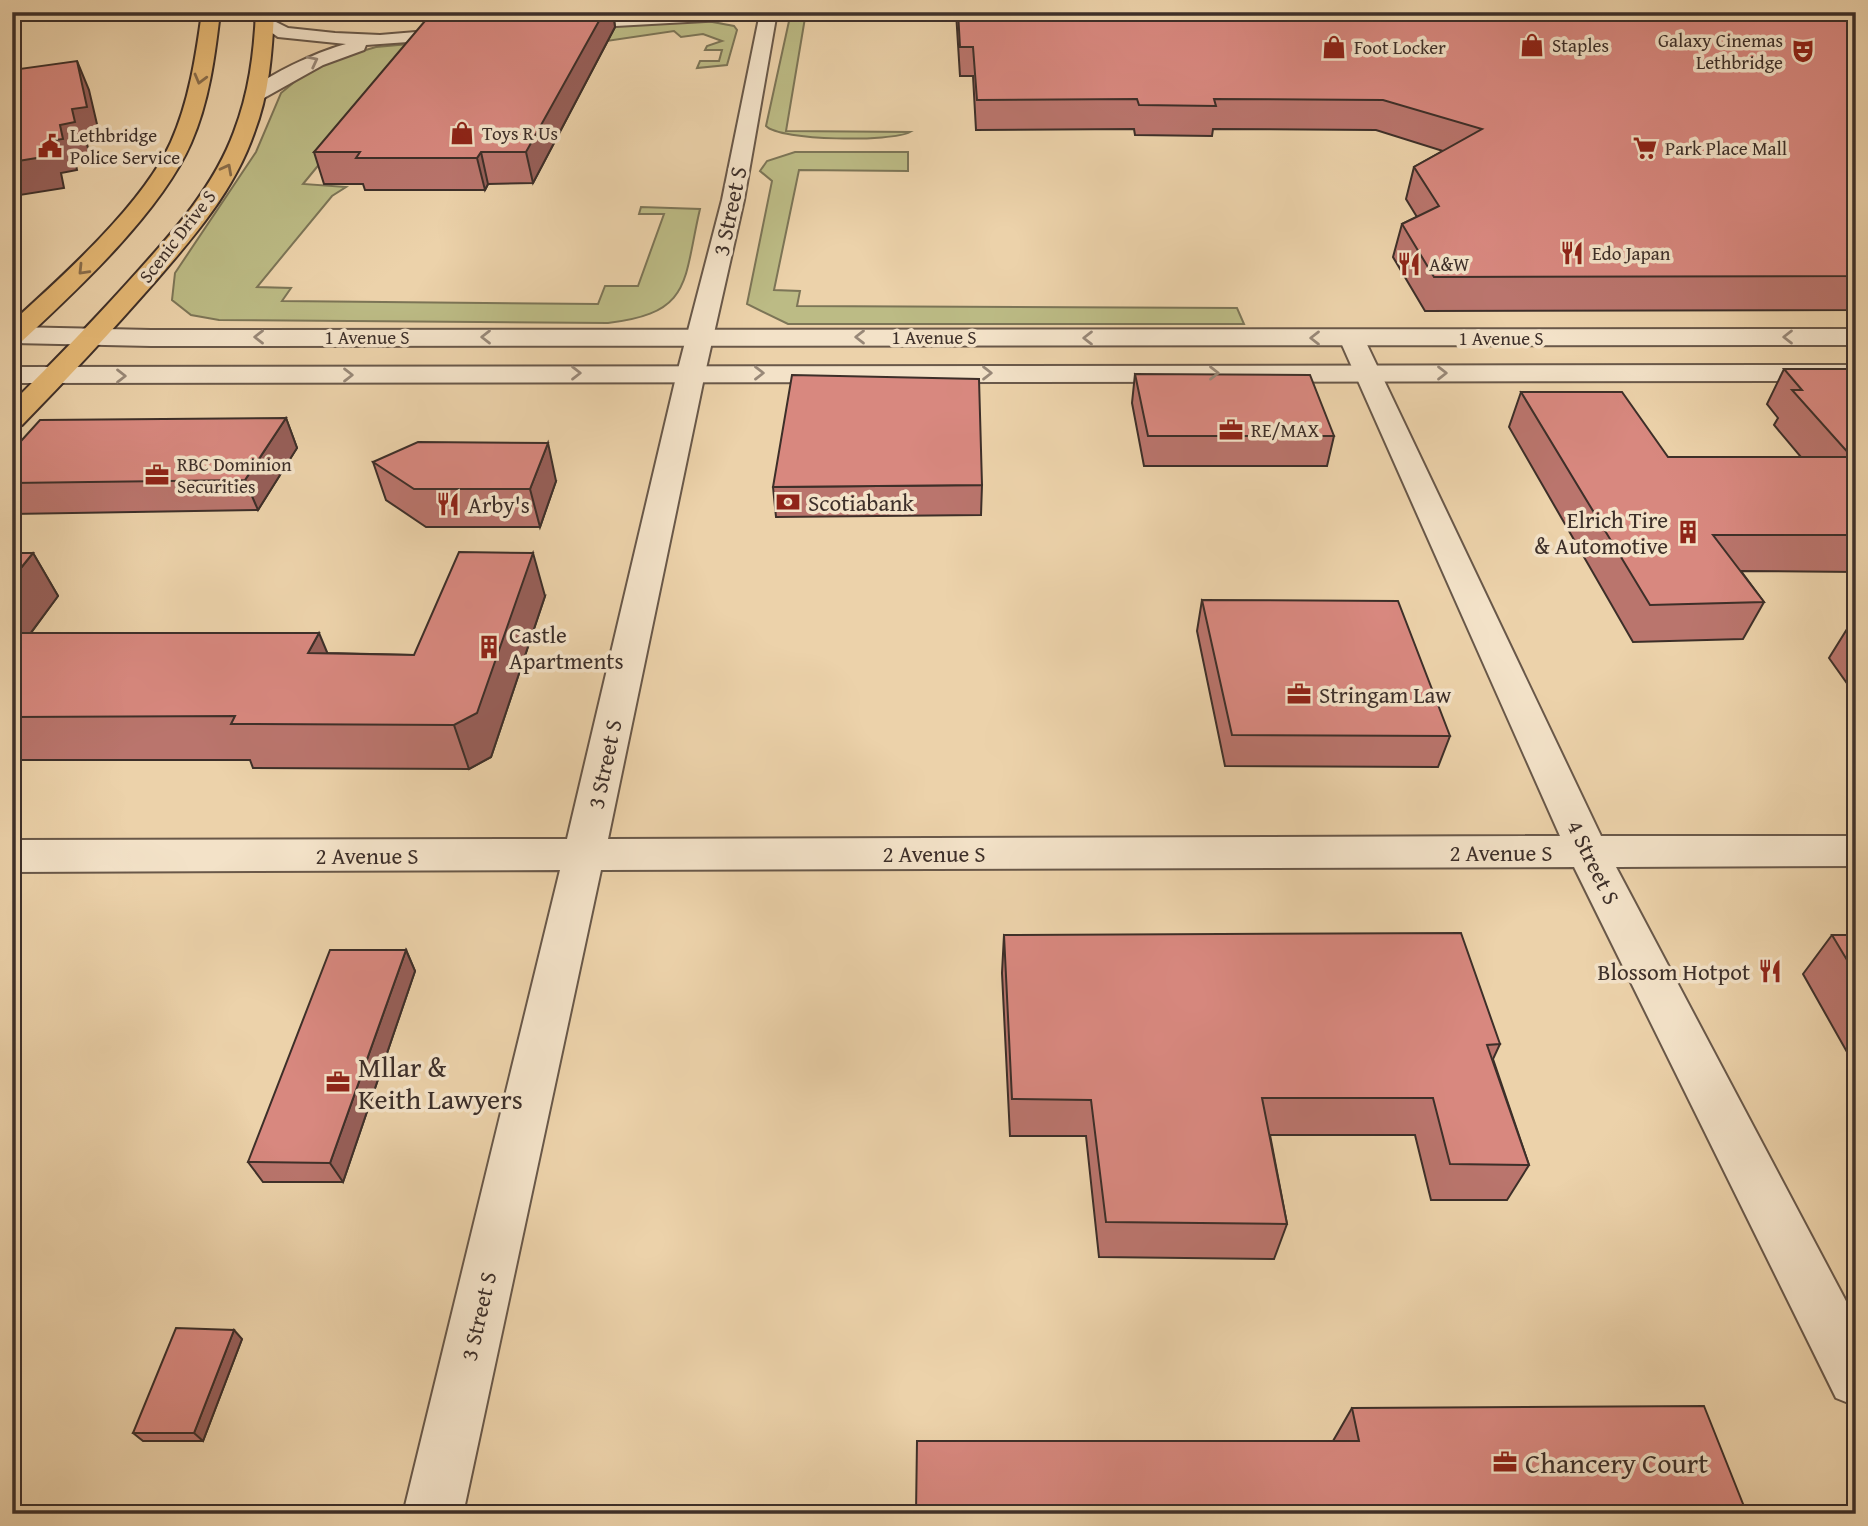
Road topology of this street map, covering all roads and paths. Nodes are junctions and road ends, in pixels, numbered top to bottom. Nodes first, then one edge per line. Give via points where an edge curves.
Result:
1 (211, 12) edge
2 (768, 12) edge
3 (264, 17) edge
4 (539, 26) edge
5 (486, 31) edge
6 (380, 40) junction
7 (255, 97) junction
8 (12, 335) edge
9 (93, 337) junction
10 (1856, 337) edge
11 (696, 355) junction
12 (1359, 356) junction
13 (1856, 373) edge
14 (12, 375) edge
15 (53, 376) junction
16 (12, 419) edge
17 (1587, 851) junction
18 (1856, 851) edge
19 (584, 854) junction
20 (12, 856) edge
21 (1856, 1378) edge
22 (433, 1514) edge

1 -> 8 main road via 205,59 185,135 164,172 79,275
2 - 4 street
2 - 11 street, 3 Street S via 733,200
3 - 6 street via 284,33
3 - 7 main road, Scenic Drive S via 263,60
5 - 6 street
7 -> 6 street via 330,53
9 -> 7 main road, Scenic Drive S via 198,215 225,174
8 - 9 street, 1 Avenue S
11 -> 9 street, 1 Avenue S
9 - 15 main road, Scenic Drive S
10 -> 12 street, 1 Avenue S
11 -> 12 street, 1 Avenue S
12 -> 11 street, 1 Avenue S
15 -> 11 street, 1 Avenue S
11 - 19 street, 3 Street S
12 -> 13 street, 1 Avenue S
12 - 17 street, 4 Street S
14 - 15 street, 1 Avenue S
15 - 16 main road, Scenic Drive S
17 - 18 street, 2 Avenue S
17 - 19 street, 2 Avenue S
17 - 21 street, 4 Street S
19 - 20 street, 2 Avenue S
19 - 22 street, 3 Street S

